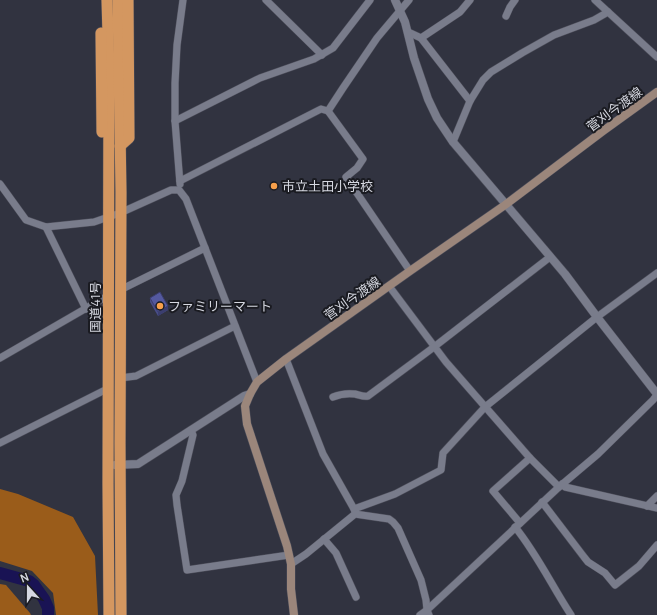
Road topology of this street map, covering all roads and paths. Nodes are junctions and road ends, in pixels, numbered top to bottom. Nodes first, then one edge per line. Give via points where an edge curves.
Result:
1 (101, 0) edge
2 (108, 0) edge
3 (118, 0) edge
4 (128, 0) edge
5 (183, 0) edge
6 (267, 0) edge
7 (370, 0) edge
8 (395, 0) edge
9 (409, 0) edge
10 (470, 0) edge
11 (515, 0) edge
12 (595, 0) edge
13 (400, 11) junction
14 (608, 12) junction
15 (506, 16) dead end
16 (408, 32) junction
17 (420, 38) junction
18 (322, 55) junction
19 (657, 57) edge
20 (657, 92) edge
21 (470, 101) junction
22 (328, 111) junction
23 (175, 121) junction
24 (453, 142) junction
25 (120, 146) junction
26 (180, 181) junction
27 (0, 184) edge
28 (179, 190) junction
29 (109, 193) junction
30 (505, 205) junction
31 (120, 212) junction
32 (109, 216) junction
33 (46, 226) junction
34 (205, 248) junction
35 (550, 257) junction
36 (410, 271) junction
37 (657, 273) edge
38 (389, 286) junction
39 (120, 290) junction
40 (109, 295) junction
41 (86, 308) junction
42 (597, 317) junction
43 (235, 326) junction
44 (434, 347) junction
45 (0, 358) edge
46 (286, 360) junction
47 (120, 378) junction
48 (257, 382) junction
49 (109, 388) junction
50 (250, 394) junction
51 (657, 394) edge
52 (332, 397) dead end
53 (485, 407) junction
54 (191, 430) junction
55 (0, 443) edge
56 (530, 458) junction
57 (109, 465) junction
58 (120, 465) junction
59 (560, 485) junction
60 (657, 496) edge
61 (542, 502) junction
62 (647, 506) junction
63 (657, 508) edge
64 (354, 512) junction
65 (518, 525) junction
66 (324, 539) junction
67 (657, 545) edge
68 (290, 560) junction
69 (356, 598) dead end
70 (428, 612) edge
71 (109, 615) edge
72 (121, 615) edge
73 (294, 615) edge
74 (420, 615) edge
75 (571, 615) edge

1 - 29 highway via 102,178
2 - 29 highway, 国道41号
3 - 25 highway, 国道41号
4 - 25 highway via 129,138
5 - 23 street via 177,45
6 - 18 street
7 - 18 street via 333,48
8 - 13 street
9 - 13 street
10 - 17 street via 460,12
11 - 15 street
12 - 14 street
13 - 16 street
13 - 22 street via 377,38
14 - 19 street
14 - 21 street via 554,35 491,72
16 - 17 street
16 - 24 street via 428,100
17 - 21 street
18 - 23 street via 260,78
20 - 30 main road, 菅刈今渡線
21 - 24 street
22 - 26 street via 321,109
22 - 36 street via 363,159 346,177
23 - 26 street
24 - 30 street
25 - 31 highway, 国道41号
26 - 28 street
27 - 33 street via 26,220
28 - 31 street via 171,190
28 - 34 street via 186,199
29 - 32 highway, 国道41号
30 - 35 street
30 - 36 main road, 菅刈今渡線
31 - 32 street
31 - 39 highway, 国道41号
32 - 33 street via 94,222
32 - 40 highway, 国道41号
33 - 41 street
34 - 39 street
34 - 43 street
35 - 42 street
35 - 44 street
36 - 38 main road, 菅刈今渡線
37 - 42 street
38 - 44 street
38 - 46 main road, 菅刈今渡線
39 - 47 highway, 国道41号
40 - 41 street
40 - 49 highway, 国道41号
41 - 45 street
42 - 51 street
42 - 53 street
43 - 47 street via 136,376
43 - 48 street
44 - 52 street via 368,396 342,394
44 - 53 street
46 - 48 main road, 菅刈今渡線
46 - 64 street via 323,454
47 - 58 highway, 国道41号
48 - 50 main road, 菅刈今渡線
49 - 55 street
49 - 57 highway, 国道41号
50 - 54 street
50 - 68 main road, 菅刈今渡線 via 245,406 247,424
51 - 59 street via 598,454
53 - 56 street
53 - 64 street via 443,454 441,470
54 - 58 street via 138,464
54 - 68 street via 193,435 182,481 176,494 187,570
56 - 59 street
56 - 65 street via 493,491
57 - 58 street
57 - 71 highway, 国道41号
58 - 72 highway, 国道41号
59 - 61 street
59 - 62 street
60 - 62 street
61 - 65 street
61 - 67 street via 588,562 605,573 615,585 639,566
62 - 63 street
64 - 66 street
64 - 70 street via 389,519 398,528 421,580
65 - 70 street
65 - 75 street
66 - 68 street via 306,554
66 - 69 street via 336,553
68 - 73 main road, 菅刈今渡線
70 - 74 street

